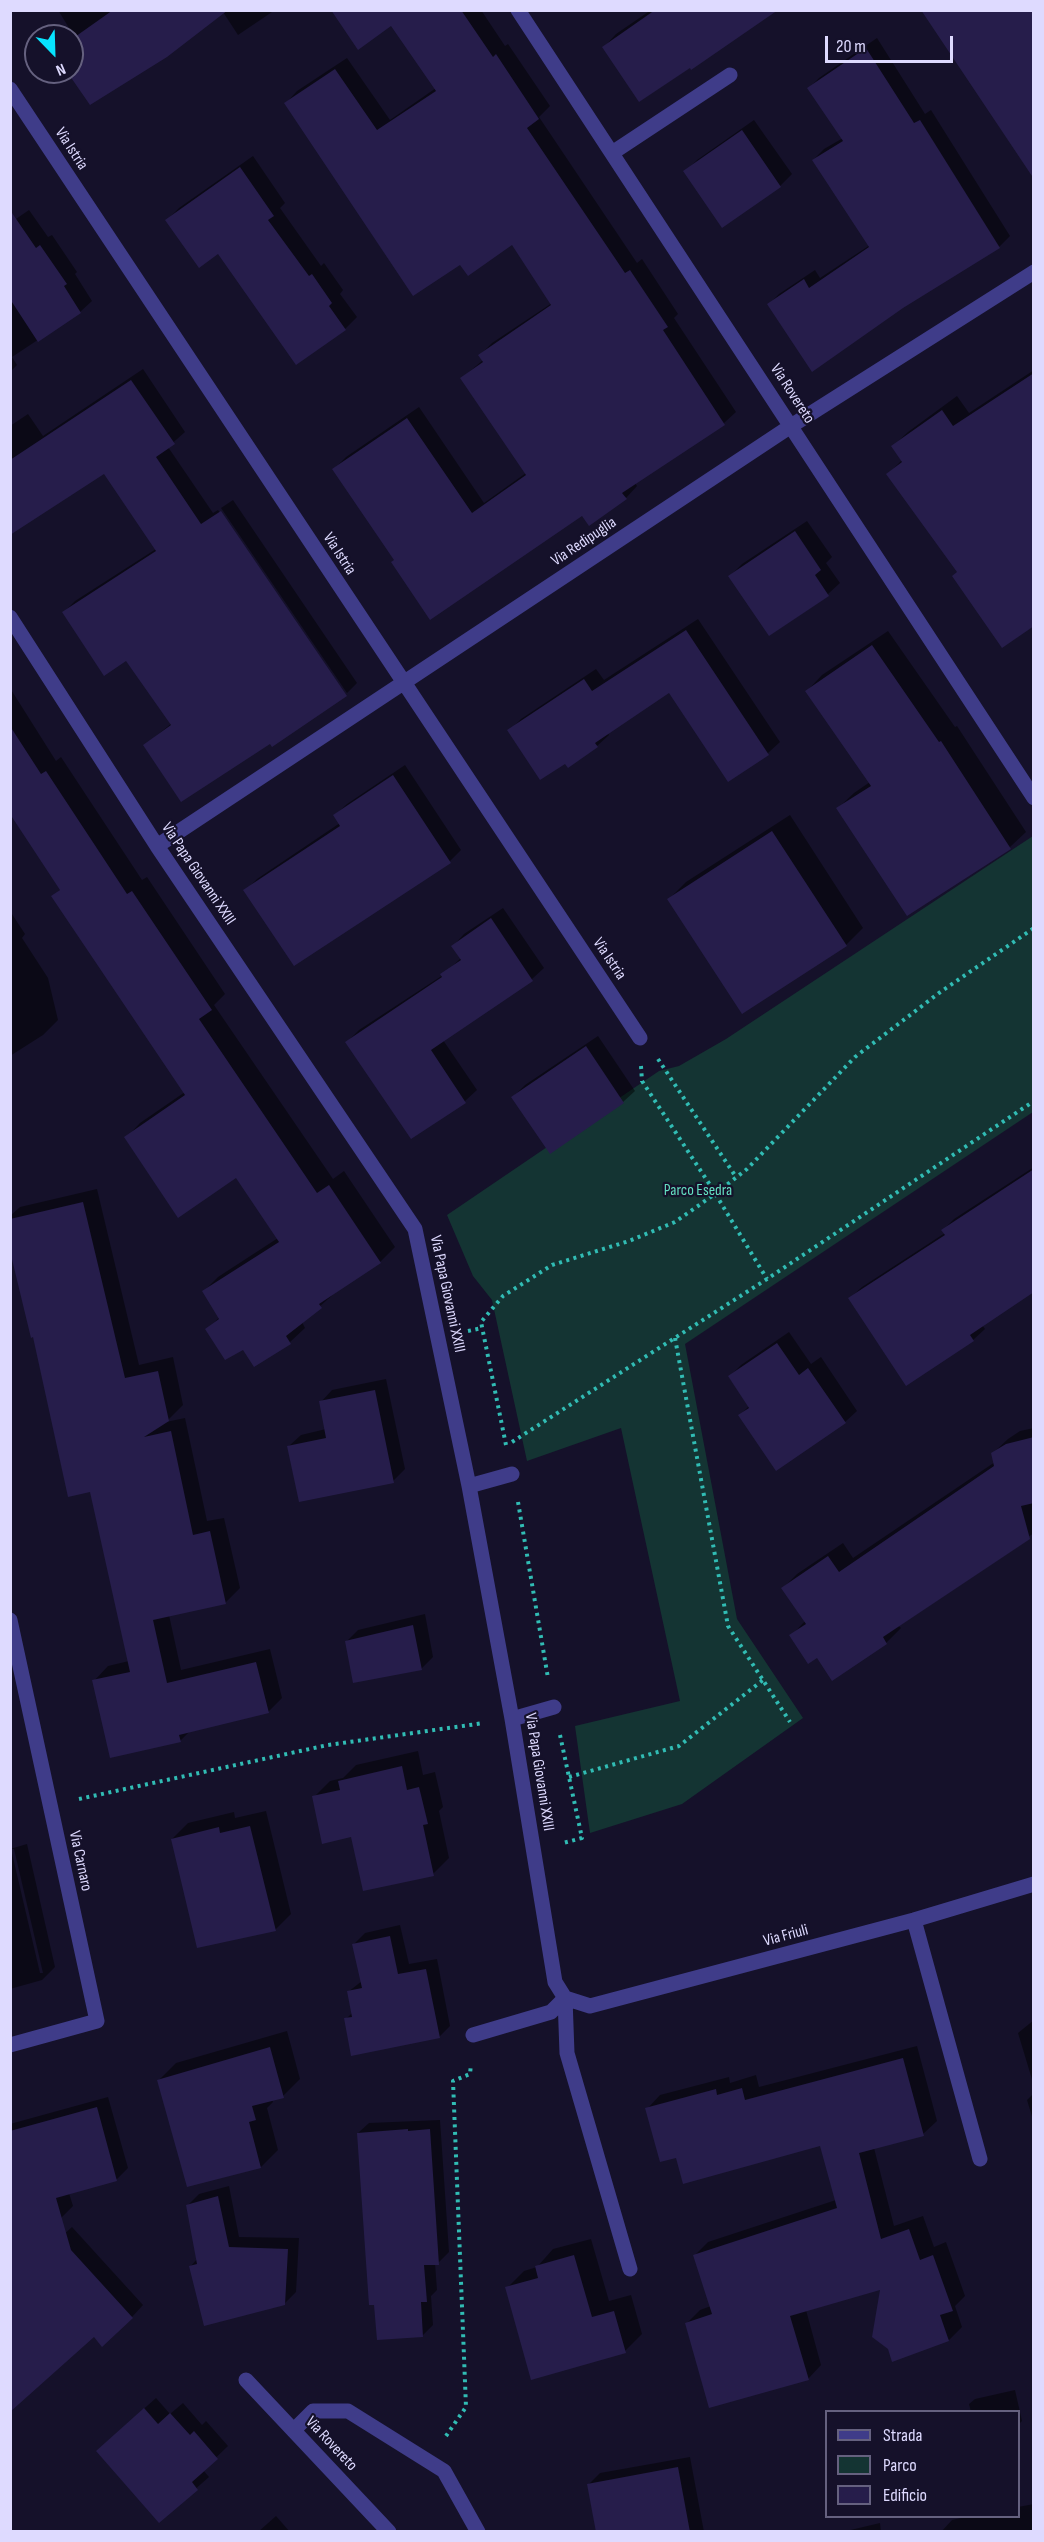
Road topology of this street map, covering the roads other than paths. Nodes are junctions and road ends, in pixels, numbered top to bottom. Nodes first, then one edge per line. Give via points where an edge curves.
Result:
1 (518, 10) edge
2 (730, 75) dead end
3 (10, 89) edge
4 (612, 153) junction
5 (1034, 272) edge
6 (791, 426) junction
7 (10, 617) edge
8 (403, 684) junction
9 (1034, 798) edge
10 (157, 846) junction
11 (640, 1038) road end
12 (512, 1474) road end
13 (468, 1486) junction
14 (10, 1620) edge
15 (554, 1707) road end
16 (512, 1719) junction
17 (1034, 1884) edge
18 (914, 1920) junction
19 (565, 1998) junction
20 (473, 2035) road end
21 (10, 2045) edge
22 (980, 2159) dead end
23 (630, 2269) dead end
24 (246, 2380) dead end
25 (294, 2430) junction
26 (389, 2532) edge
27 (478, 2532) edge

1 - 4 street, Via Rovereto
2 - 4 street
3 - 8 street, Via Istria
4 - 6 street, Via Rovereto
5 - 6 street, Via Redipuglia
6 - 8 street, Via Redipuglia
6 - 9 street, Via Rovereto
7 - 10 street, Via Papa Giovanni XXIII
8 - 10 street, Via Redipuglia
8 - 11 street, Via Istria
10 - 13 street, Via Papa Giovanni XXIII via 415,1229
12 - 13 street
13 - 16 street, Via Papa Giovanni XXIII
14 - 21 street, Via Carnaro via 97,2021
15 - 16 street
16 - 19 street, Via Papa Giovanni XXIII via 555,1982
17 - 18 street, Via Friuli
18 - 19 street, Via Friuli via 590,2007
18 - 22 street
19 - 20 street via 551,2012
19 - 23 street via 567,2053
24 - 25 street, Via Rovereto
25 - 26 street, Via Rovereto
25 - 27 street via 313,2411 348,2411 444,2471

